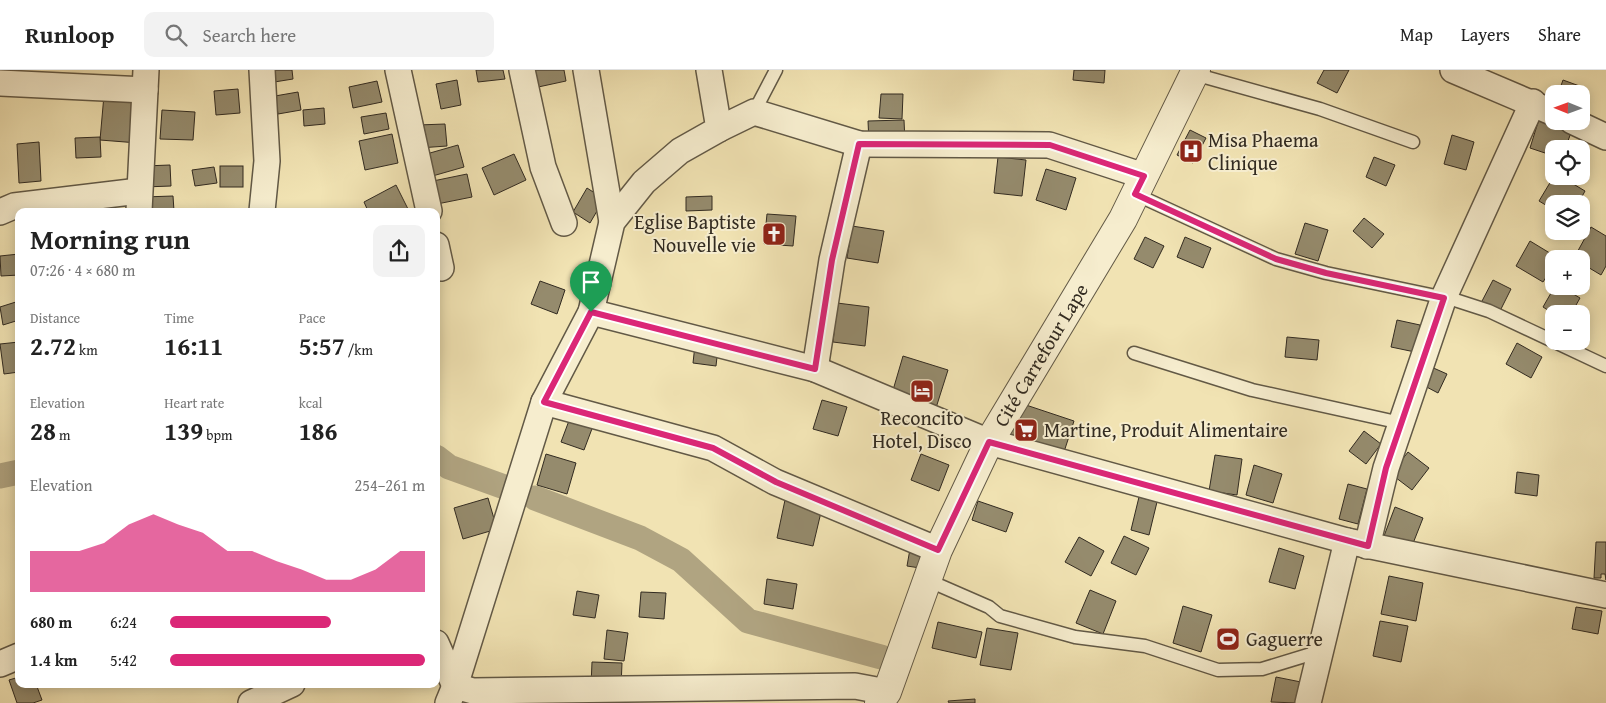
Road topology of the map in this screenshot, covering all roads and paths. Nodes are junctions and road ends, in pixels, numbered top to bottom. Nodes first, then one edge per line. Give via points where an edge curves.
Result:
1 (262, 70) edge
2 (398, 70) edge
3 (522, 70) edge
4 (586, 70) edge
5 (709, 70) edge
6 (776, 70) edge
7 (1453, 70) edge
8 (1195, 72) edge
9 (1502, 79) edge
10 (146, 80) edge
11 (0, 83) edge
12 (1543, 108) edge
13 (754, 112) junction
14 (1590, 129) edge
15 (719, 130) junction
16 (1606, 137) edge
17 (1413, 142) dead end
18 (859, 144) junction
19 (1140, 185) junction
20 (139, 201) edge
21 (262, 208) edge
22 (428, 208) edge
23 (0, 212) edge
24 (612, 222) junction
25 (564, 223) dead end
26 (1444, 298) junction
27 (591, 312) junction
28 (1134, 353) dead end
29 (1606, 366) edge
30 (815, 369) junction
31 (544, 402) junction
32 (1401, 424) junction
33 (989, 442) junction
34 (1357, 544) junction
35 (938, 550) junction
36 (927, 580) junction
37 (1606, 595) edge
38 (1321, 651) junction
39 (440, 657) edge
40 (15, 658) edge
41 (0, 664) edge
42 (283, 688) edge
43 (451, 694) edge
44 (883, 697) edge
45 (251, 703) edge
46 (1308, 703) edge

1 - 21 street via 268,161
2 - 22 street
3 - 25 street via 543,166
4 - 24 street
5 - 15 street
6 - 13 lane
7 - 9 street
8 - 17 lane via 1320,109
8 - 19 street, Cité Carrefour Lape
9 - 12 street
10 - 11 street
10 - 20 street
12 - 26 street
13 - 15 street
13 - 18 street
14 - 16 street
15 - 24 street via 680,151 644,182
18 - 19 street via 1050,145
18 - 30 street via 832,260
19 - 26 lane via 1276,259
19 - 33 street, Cité Carrefour Lape via 1123,219
20 - 23 street via 14,206
24 - 27 street
26 - 29 lane via 1489,311
26 - 32 street
27 - 30 street
27 - 31 street
28 - 32 lane via 1252,390
30 - 33 street
31 - 35 street via 713,448 776,482
31 - 43 street
32 - 34 street
33 - 34 street
33 - 35 street, Cité Carrefour Lape
34 - 37 street
34 - 38 street
35 - 36 street, Cité Carrefour Lape
36 - 38 lane via 989,607 1000,616 1075,637 1145,646 1218,670 1262,669
36 - 44 street, Cité Carrefour Lape
38 - 46 street
39 - 43 street
40 - 41 street
42 - 45 street
43 - 44 street via 473,691 855,686

